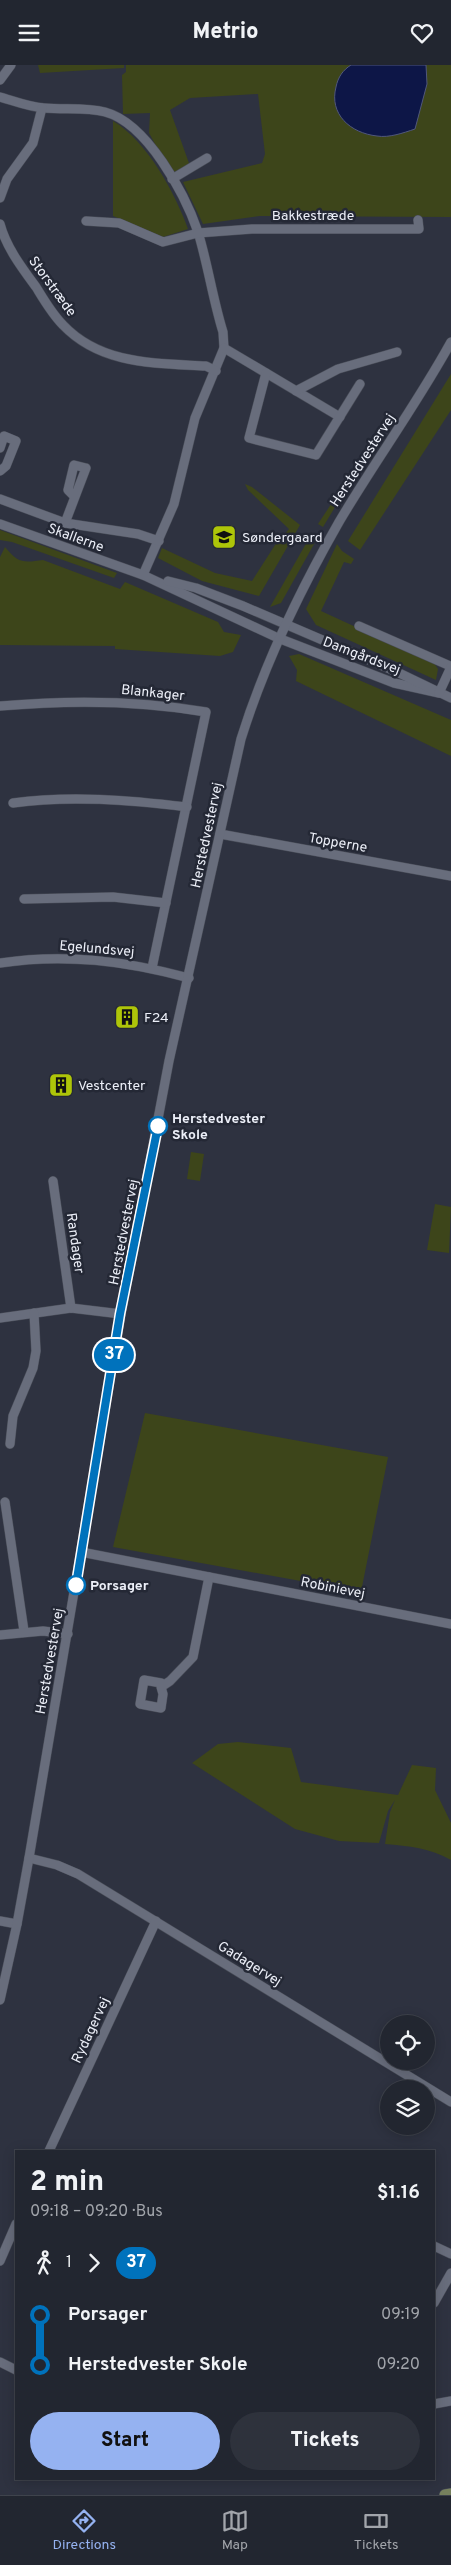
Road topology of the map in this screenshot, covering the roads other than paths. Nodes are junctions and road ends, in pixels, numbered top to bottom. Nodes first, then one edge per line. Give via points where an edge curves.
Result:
1 (11, 65) edge
2 (0, 80) edge
3 (0, 97) edge
4 (42, 108) junction
5 (207, 158) dead end
6 (172, 179) junction
7 (0, 198) edge
8 (418, 220) dead end
9 (86, 221) dead end
10 (0, 224) edge
11 (198, 233) junction
12 (451, 342) edge
13 (224, 348) junction
14 (397, 352) dead end
15 (216, 371) junction
16 (266, 373) junction
17 (360, 384) dead end
18 (299, 392) junction
19 (340, 417) junction
20 (0, 448) edge
21 (0, 471) edge
22 (74, 496) dead end
23 (0, 499) edge
24 (65, 523) junction
25 (0, 524) edge
26 (158, 541) junction
27 (144, 575) junction
28 (285, 624) junction
29 (360, 626) dead end
30 (278, 638) junction
31 (450, 666) edge
32 (439, 693) junction
33 (451, 698) edge
34 (0, 706) edge
35 (13, 803) dead end
36 (187, 807) junction
37 (220, 834) junction
38 (451, 876) edge
39 (24, 899) dead end
40 (166, 903) junction
41 (0, 963) edge
42 (152, 968) junction
43 (190, 978) junction
44 (53, 1181) dead end
45 (71, 1308) junction
46 (34, 1313) junction
47 (120, 1314) junction
48 (0, 1318) edge
49 (10, 1444) dead end
50 (5, 1502) dead end
51 (81, 1552) junction
52 (209, 1577) junction
53 (451, 1624) edge
54 (24, 1631) junction
55 (68, 1634) junction
56 (0, 1635) edge
57 (161, 1687) dead end
58 (29, 1858) junction
59 (0, 1921) edge
60 (156, 1921) junction
61 (18, 1924) junction
62 (0, 2000) edge
63 (451, 2102) edge
64 (49, 2150) edge
65 (15, 2226) edge
66 (435, 2246) edge
67 (451, 2254) edge
68 (0, 2261) edge
69 (451, 2273) edge
70 (435, 2301) edge
71 (0, 2362) edge
72 (15, 2370) edge
73 (451, 2401) edge
74 (435, 2404) edge
75 (451, 2494) edge
76 (445, 2495) edge

1 - 2 street
3 - 4 street
4 - 6 street via 106,112 124,121 137,130 153,149
4 - 7 street via 33,143 7,179
5 - 6 street
6 - 11 street
8 - 11 street, Bakkestræde via 418,229 252,229
9 - 11 street via 119,223 163,242
10 - 15 street, Storstræde via 20,267 62,324 84,343 133,361 206,366
11 - 13 street
12 - 28 street, Herstedvestervej via 340,521
13 - 15 street
13 - 16 street
14 - 18 street via 338,369
15 - 26 street via 201,399 174,504
16 - 18 street
16 - 19 street via 249,438 316,455
17 - 19 street
18 - 19 street
20 - 21 street via 4,436 16,441 6,466
22 - 24 street
23 - 24 street
24 - 26 street via 138,534
25 - 27 street, Skallerne
26 - 27 street
27 - 28 street, Skallerne via 196,589
27 - 30 street, Skallerne
28 - 30 street, Herstedvestervej
28 - 32 street, Damgårdsvej
29 - 31 street
30 - 32 street, Damgårdsvej via 394,683
30 - 37 street, Herstedvestervej via 241,739
31 - 32 street
32 - 33 street, Damgårdsvej
34 - 36 street, Blankager via 56,701 106,702 206,712
35 - 36 street via 106,800
36 - 40 street, Blankager
37 - 38 street, Topperne
37 - 43 street, Herstedvestervej
39 - 40 street via 114,897
40 - 42 street, Blankager
41 - 42 street, Egelundsvej via 39,958 81,958
42 - 43 street, Egelundsvej
43 - 47 street, Herstedvestervej via 169,1061
44 - 45 street, Randager
45 - 46 street
45 - 47 street
46 - 48 street
46 - 49 street via 36,1351 33,1368 13,1416
47 - 51 street, Herstedvestervej
50 - 54 street
51 - 52 street, Robinievej
51 - 55 street, Herstedvestervej
52 - 53 street, Robinievej
52 - 57 street via 194,1657
54 - 55 street
54 - 56 street
55 - 58 street, Herstedvestervej
58 - 60 street, Gadagervej via 78,1874
58 - 61 street, Herstedvestervej
59 - 61 street
60 - 63 street, Gadagervej
60 - 64 street, Rydagervej
61 - 62 street, Herstedvestervej
65 - 68 street
66 - 67 street
69 - 70 street
71 - 72 street
73 - 74 street
75 - 76 main road

